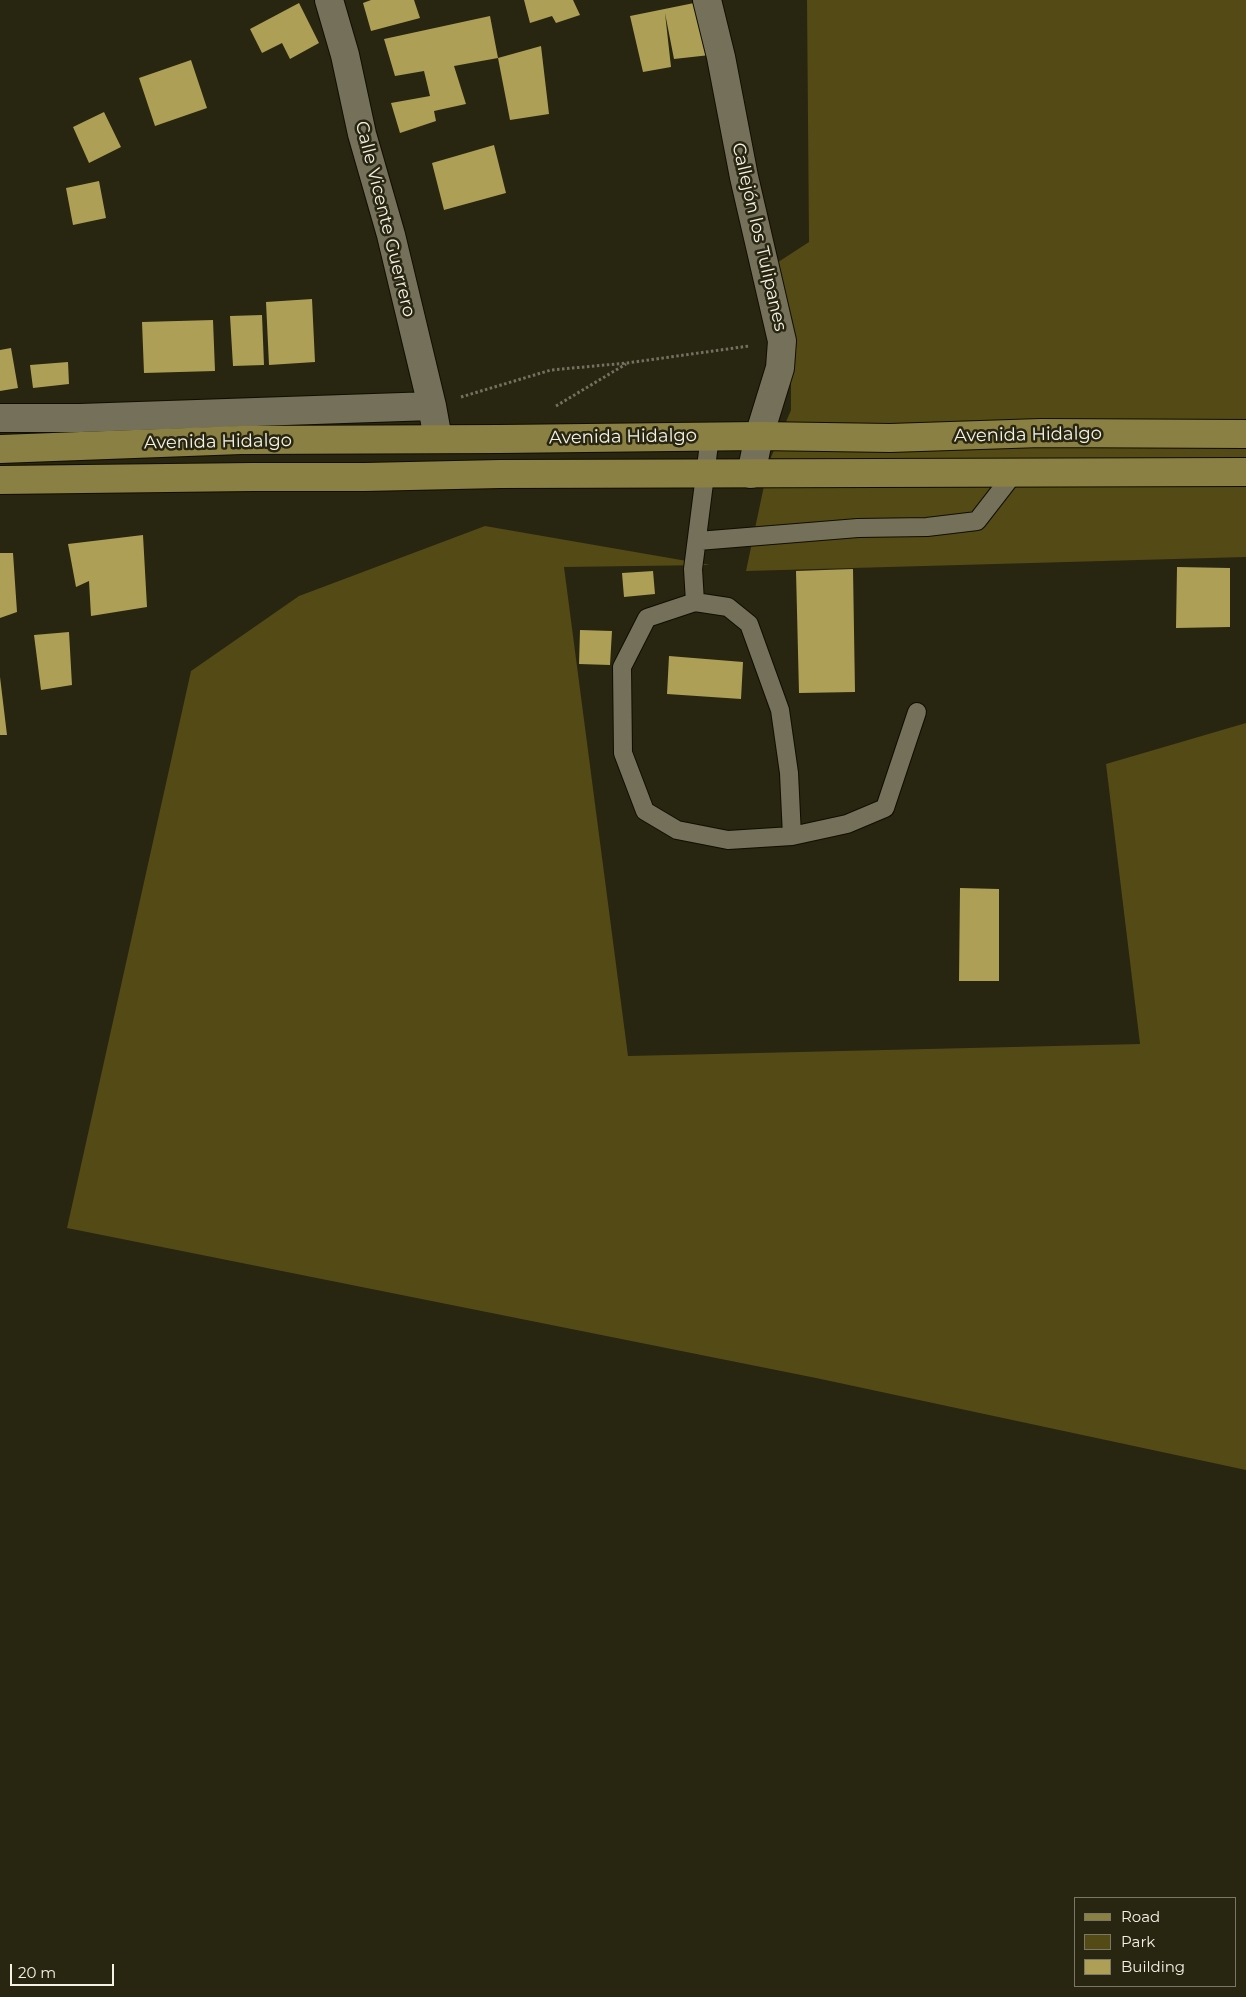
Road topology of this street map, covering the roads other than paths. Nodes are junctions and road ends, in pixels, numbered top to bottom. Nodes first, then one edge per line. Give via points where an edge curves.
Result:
1 (329, 0) edge
2 (707, 0) edge
3 (432, 406) junction
4 (0, 418) edge
5 (1246, 434) edge
6 (710, 436) junction
7 (759, 436) junction
8 (438, 439) junction
9 (0, 449) edge
10 (1015, 472) junction
11 (1246, 472) edge
12 (705, 474) junction
13 (751, 474) junction
14 (0, 480) edge
15 (698, 541) junction
16 (695, 602) junction
17 (917, 712) dead end
18 (792, 836) junction

1 - 3 street, Calle Vicente Guerrero
2 - 7 street, Callejón los Tulipanes via 747,194 782,341 780,368
3 - 4 street
3 - 8 street, Calle Vicente Guerrero
5 - 7 main road, Avenida Hidalgo via 1041,433 890,438
6 - 7 main road, Avenida Hidalgo
6 - 8 main road, Avenida Hidalgo
6 - 12 lane
7 - 13 street, Callejón los Tulipanes
8 - 9 main road, Avenida Hidalgo via 241,440
10 - 11 main road, Avenida Hidalgo
10 - 13 main road, Avenida Hidalgo
10 - 15 lane via 977,521
12 - 13 main road, Avenida Hidalgo
12 - 14 main road, Avenida Hidalgo
12 - 15 lane
15 - 16 lane via 693,569
16 - 18 lane via 728,608 749,624 780,710 789,773
16 - 18 lane via 647,618 622,667 623,754 645,811 677,830 728,840
17 - 18 lane via 885,808 847,824

